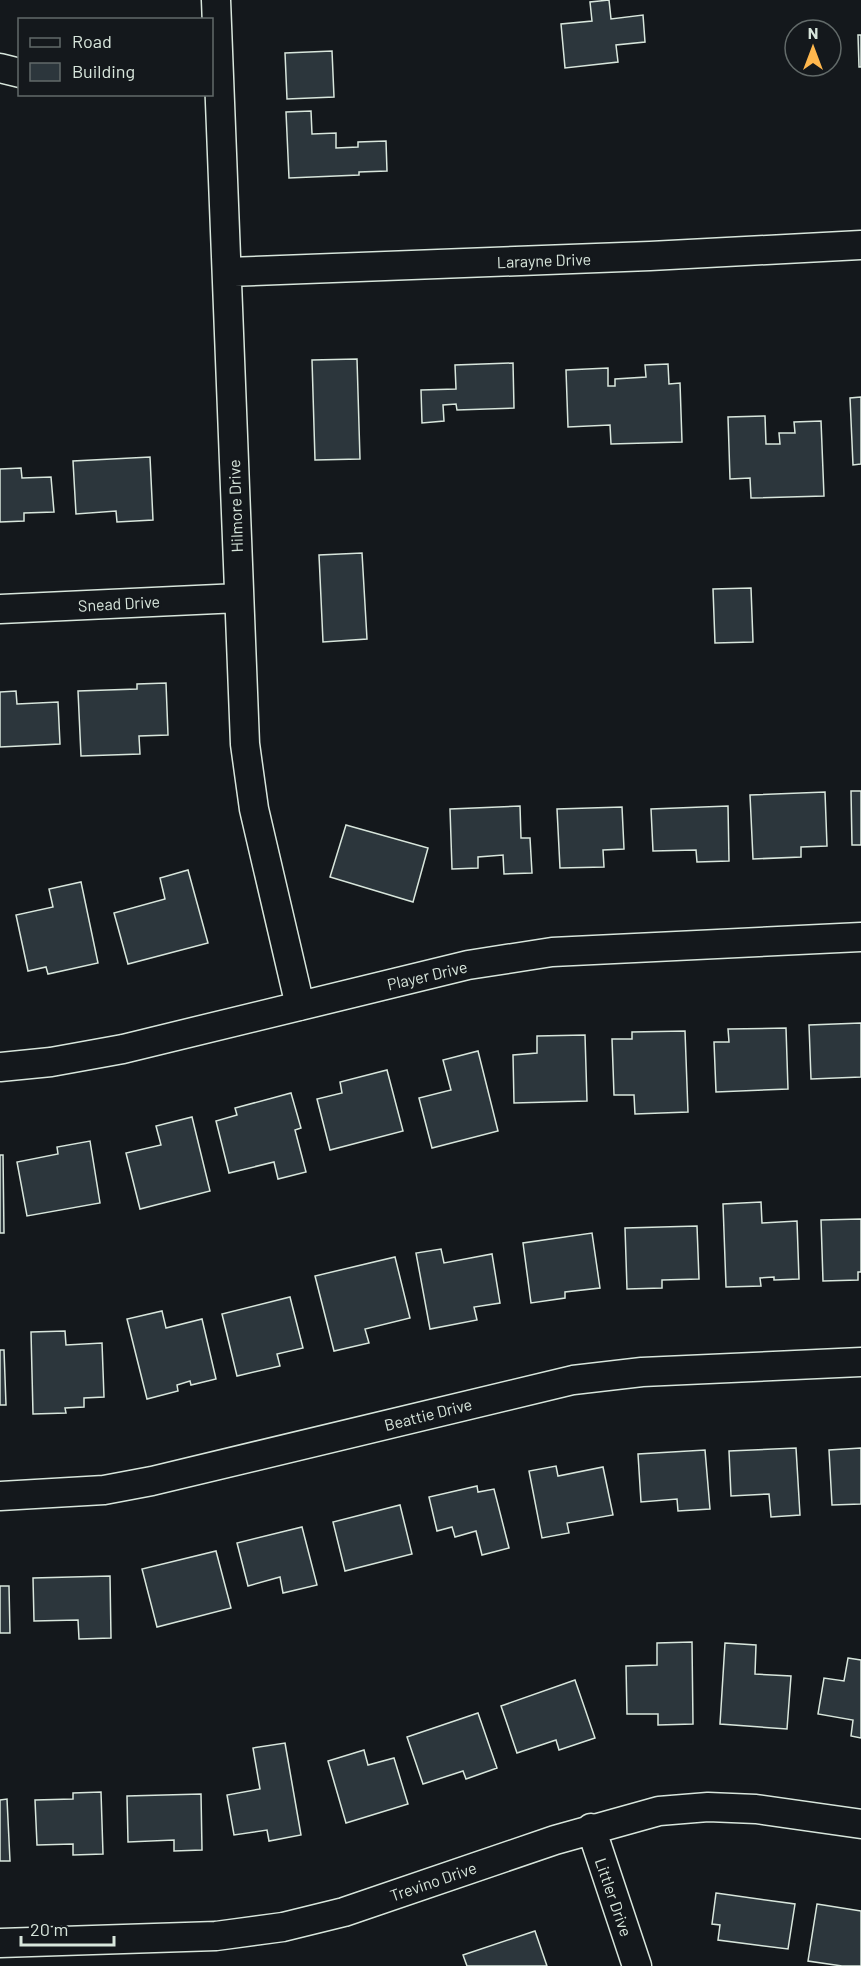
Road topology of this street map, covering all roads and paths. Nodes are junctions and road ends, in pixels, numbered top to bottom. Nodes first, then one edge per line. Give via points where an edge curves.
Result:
1 (216, 0) edge
2 (0, 68) edge
3 (18, 72) edge
4 (861, 245) edge
5 (227, 272) junction
6 (239, 598) junction
7 (0, 609) edge
8 (861, 937) edge
9 (300, 1006) junction
10 (0, 1067) edge
11 (861, 1362) edge
12 (0, 1496) edge
13 (861, 1824) edge
14 (591, 1828) junction
15 (0, 1943) edge
16 (637, 1966) edge

1 - 5 street, Hilmore Drive
2 - 3 street
4 - 5 street, Larayne Drive
5 - 6 street, Hilmore Drive
6 - 7 street, Snead Drive
6 - 9 street, Hilmore Drive via 245,744 254,809
8 - 9 street, Player Drive via 541,953 468,965
9 - 10 street, Player Drive via 123,1049
11 - 12 street, Beattie Drive via 642,1372 573,1380 152,1481 104,1490
13 - 14 street, Trevino Drive via 756,1809 708,1807 659,1811
14 - 15 street, Trevino Drive via 344,1912 283,1927 216,1936
14 - 16 street, Littler Drive

